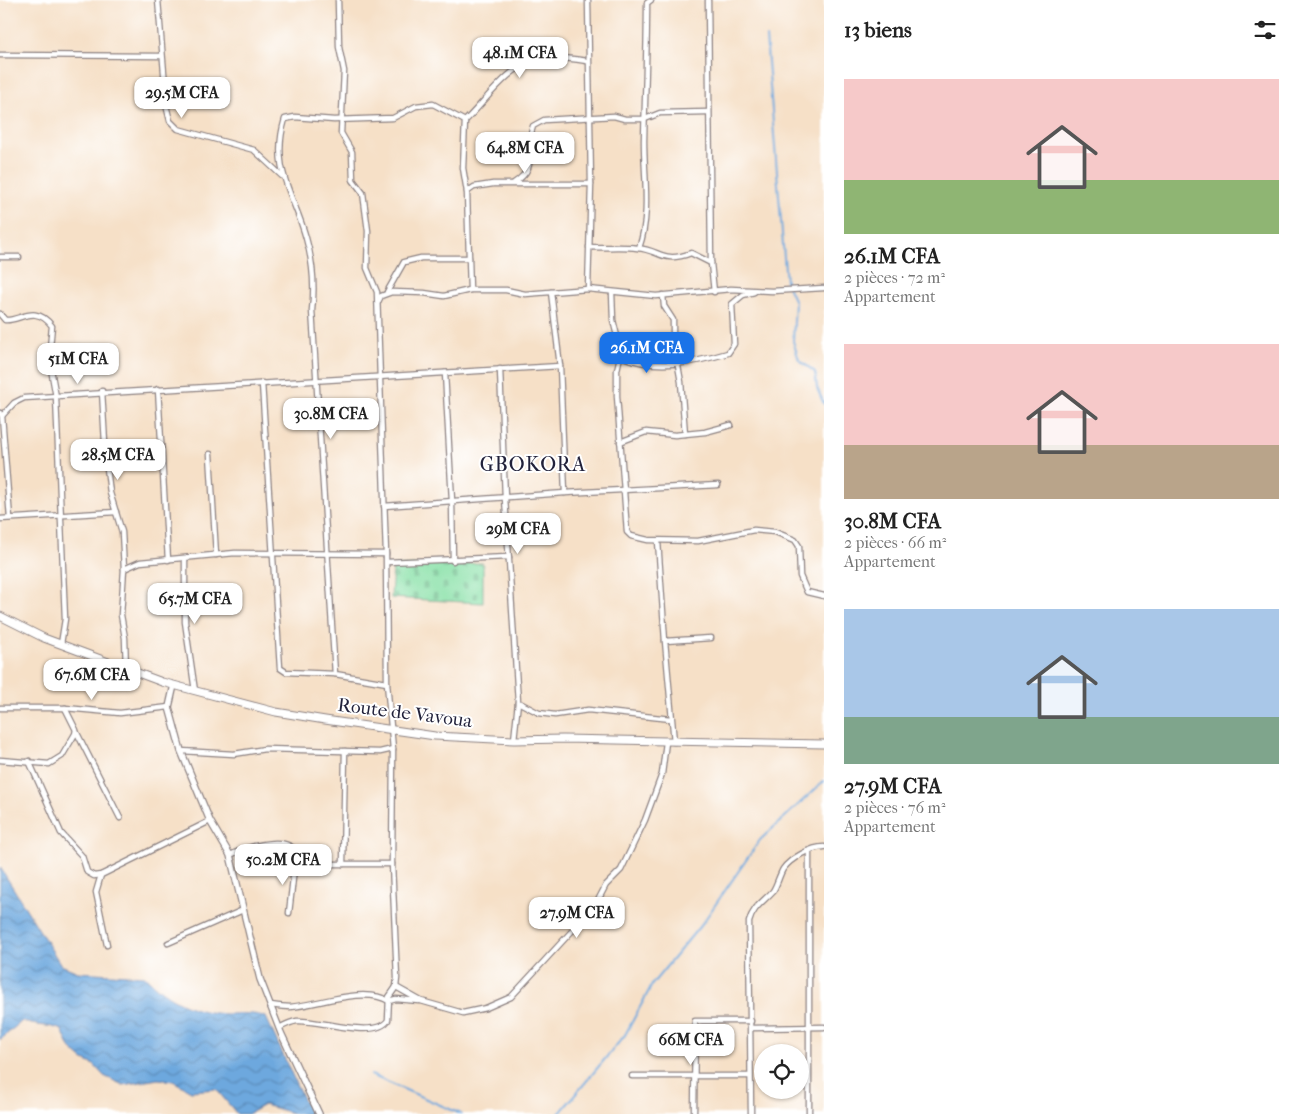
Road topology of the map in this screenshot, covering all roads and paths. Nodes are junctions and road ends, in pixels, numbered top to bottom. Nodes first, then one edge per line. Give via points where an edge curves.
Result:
1 (158, 0) edge
2 (338, 0) edge
3 (588, 0) edge
4 (651, 0) edge
5 (708, 0) edge
6 (0, 55) edge
7 (162, 56) junction
8 (587, 61) junction
9 (708, 112) junction
10 (588, 117) junction
11 (342, 119) junction
12 (645, 119) junction
13 (465, 121) junction
14 (283, 177) junction
15 (514, 183) junction
16 (590, 184) junction
17 (466, 192) junction
18 (589, 247) junction
19 (639, 248) junction
20 (0, 257) edge
21 (20, 257) dead end
22 (469, 258) junction
23 (711, 263) junction
24 (824, 288) edge
25 (588, 289) junction
26 (470, 290) junction
27 (762, 290) junction
28 (387, 292) junction
29 (551, 292) junction
30 (612, 292) junction
31 (714, 292) junction
32 (663, 295) junction
33 (377, 306) junction
34 (0, 314) edge
35 (620, 356) junction
36 (679, 364) junction
37 (560, 366) junction
38 (500, 369) junction
39 (445, 372) junction
40 (379, 377) junction
41 (318, 379) junction
42 (262, 383) junction
43 (158, 389) junction
44 (102, 391) junction
45 (56, 397) junction
46 (1, 415) edge
47 (730, 425) dead end
48 (684, 434) junction
49 (620, 442) junction
50 (210, 454) dead end
51 (718, 485) dead end
52 (622, 490) junction
53 (565, 493) junction
54 (504, 498) junction
55 (452, 501) junction
56 (384, 506) junction
57 (116, 512) junction
58 (61, 514) junction
59 (10, 518) junction
60 (0, 519) edge
61 (658, 540) junction
62 (274, 552) junction
63 (216, 554) junction
64 (328, 554) junction
65 (386, 554) junction
66 (509, 557) junction
67 (185, 559) junction
68 (168, 560) junction
69 (453, 561) junction
70 (386, 562) junction
71 (124, 569) junction
72 (824, 596) edge
73 (0, 616) edge
74 (711, 638) dead end
75 (665, 641) junction
76 (61, 644) junction
77 (126, 669) junction
78 (335, 674) junction
79 (387, 683) junction
80 (174, 685) junction
81 (195, 691) junction
82 (518, 702) junction
83 (169, 707) junction
84 (0, 708) edge
85 (65, 708) junction
86 (671, 719) junction
87 (76, 730) junction
88 (390, 730) junction
89 (514, 740) junction
90 (670, 742) junction
91 (824, 744) edge
92 (393, 749) junction
93 (345, 751) junction
94 (181, 752) junction
95 (0, 760) edge
96 (29, 761) junction
97 (120, 818) dead end
98 (210, 821) junction
99 (824, 847) edge
100 (809, 851) junction
101 (230, 855) junction
102 (295, 861) junction
103 (343, 864) junction
104 (392, 864) junction
105 (101, 875) junction
106 (243, 910) junction
107 (290, 914) dead end
108 (168, 943) dead end
109 (107, 946) dead end
110 (396, 987) junction
111 (389, 1001) junction
112 (421, 1001) junction
113 (270, 1005) junction
114 (750, 1020) junction
115 (824, 1027) edge
116 (279, 1028) junction
117 (750, 1028) junction
118 (808, 1028) junction
119 (632, 1076) dead end
120 (695, 1076) junction
121 (750, 1076) junction
122 (319, 1114) edge
123 (694, 1114) edge
124 (751, 1114) edge
125 (809, 1114) edge

1 - 7 street
2 - 11 street via 339,47 344,71
3 - 8 street
4 - 12 street via 648,3
5 - 9 street
6 - 7 street
7 - 14 street via 167,110 170,121 178,129 254,150
8 - 10 street
8 - 13 street via 545,58 523,64 507,76
9 - 12 street via 660,113
9 - 23 street
10 - 12 street
10 - 15 street via 544,120 533,126 528,139 530,169 526,176
10 - 16 street
11 - 13 street via 394,118 416,106 433,104
11 - 14 street via 285,119 280,165
11 - 33 street via 342,133 352,152 353,180 363,193 368,231 367,268 376,286
12 - 19 street via 646,217
13 - 17 street
14 - 41 street via 306,237 312,270
15 - 16 street
15 - 17 street via 474,187
16 - 18 street
17 - 22 street
18 - 19 street
18 - 25 street
19 - 23 street via 674,258 691,253
20 - 21 street
22 - 26 street
22 - 28 street via 421,258 404,262
23 - 31 street
24 - 27 street
25 - 29 street
25 - 30 street
26 - 28 street via 444,296
26 - 29 street via 506,290 525,294
27 - 31 street
27 - 36 street via 744,295 732,304 732,350 705,360
28 - 33 street via 380,296
29 - 37 street
30 - 32 street
30 - 35 street
31 - 32 street
32 - 36 street via 664,306 673,320
33 - 40 street
34 - 45 street via 9,320 30,314 43,318 52,326 49,358
35 - 36 street via 639,363
35 - 49 street via 617,396
36 - 48 street
37 - 38 street
37 - 53 street
38 - 39 street
38 - 54 street
39 - 40 street
39 - 55 street
40 - 41 street
40 - 56 street
41 - 42 street
41 - 64 street
42 - 43 street
42 - 62 street
43 - 44 street
43 - 68 street
44 - 45 street
44 - 57 street via 106,460
45 - 46 street via 24,398
45 - 58 street
46 - 59 street
47 - 48 street
48 - 49 street via 646,432
49 - 52 street
50 - 63 street
51 - 52 street
52 - 53 street
52 - 61 street via 627,532 631,536
53 - 54 street
54 - 55 street
54 - 66 street
55 - 56 street
55 - 69 street
56 - 65 street
57 - 58 street
57 - 71 street via 122,532
58 - 59 street
58 - 76 street via 65,619
59 - 60 street
61 - 72 street via 698,541 754,530 775,532 795,540 799,546 800,576 807,592
61 - 75 street
62 - 63 street
62 - 64 street
62 - 78 street via 280,668 286,672
63 - 67 street
64 - 65 street
64 - 78 street
65 - 70 street
66 - 69 street
66 - 82 street
67 - 68 street
67 - 81 street via 185,622
68 - 71 street via 134,563
69 - 70 street
70 - 79 street
71 - 77 street via 121,615
73 - 76 main road, Route de Vavoua
74 - 75 street
75 - 86 street
76 - 77 main road, Route de Vavoua
77 - 80 main road, Route de Vavoua
78 - 79 street
79 - 88 street
80 - 81 main road, Route de Vavoua
80 - 83 street
81 - 88 main road, Route de Vavoua via 276,712
82 - 86 street via 539,713 555,715 588,710
82 - 89 street
83 - 85 street via 120,713
83 - 94 street
84 - 85 street
85 - 87 street
86 - 90 street
87 - 96 street via 73,741 56,762
87 - 97 street
88 - 89 main road, Route de Vavoua
88 - 92 street
89 - 90 main road, Route de Vavoua
90 - 91 main road, Route de Vavoua
90 - 112 street via 645,820 620,870 606,885 595,906 511,997 463,1014
92 - 93 street
92 - 104 street
93 - 94 street
93 - 103 street
94 - 98 street
95 - 96 street
96 - 105 street via 61,833 82,856 87,872
98 - 101 street
98 - 105 street
99 - 100 street
100 - 114 street via 791,861 773,890 751,914
100 - 118 street
101 - 102 street via 262,844 288,844 293,848
101 - 106 street
102 - 103 street
102 - 107 street
103 - 104 street
104 - 110 street
105 - 109 street via 96,892
106 - 108 street
106 - 113 street via 260,979
110 - 111 street
110 - 112 street
111 - 112 street
111 - 113 street via 382,997 345,996 291,1007
111 - 116 street via 388,1020 383,1025 341,1028 298,1021
113 - 116 street
114 - 117 street
114 - 120 street via 695,1021
115 - 118 street
116 - 122 street
117 - 118 street
117 - 121 street
118 - 125 street
119 - 120 street
120 - 121 street
120 - 123 street
121 - 124 street

